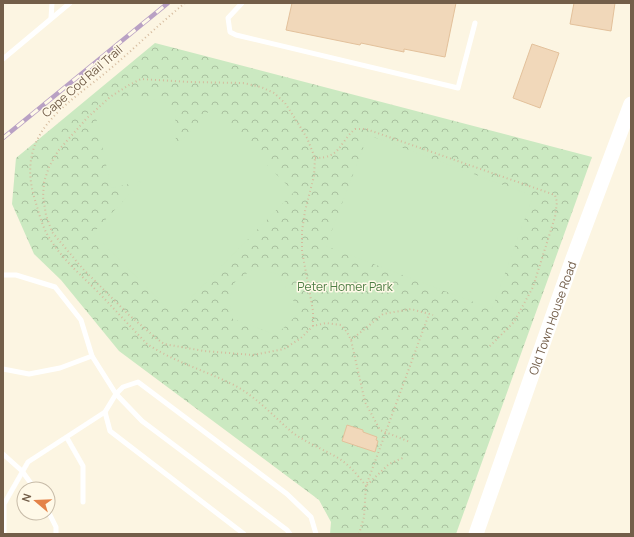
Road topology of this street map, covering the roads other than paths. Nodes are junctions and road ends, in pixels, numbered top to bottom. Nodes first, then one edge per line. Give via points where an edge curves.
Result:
1 (52, 3) edge
2 (70, 3) edge
3 (242, 3) edge
4 (51, 18) junction
5 (475, 23) dead end
6 (3, 59) edge
7 (631, 104) edge
8 (3, 275) edge
9 (92, 356) junction
10 (3, 369) edge
11 (116, 394) junction
12 (105, 412) junction
13 (67, 438) junction
14 (3, 454) edge
15 (22, 471) junction
16 (29, 481) edge
17 (83, 502) dead end
18 (53, 521) edge
19 (4, 534) edge
20 (56, 534) edge
21 (244, 534) edge
22 (290, 534) edge
23 (316, 534) edge
24 (476, 534) edge

1 - 4 lane
2 - 4 lane
3 - 5 lane via 228,18 230,32 236,35 458,88
4 - 6 lane
7 - 24 main road, Old Town House Road via 572,261
8 - 9 lane via 16,275 55,287 81,320
9 - 10 lane via 60,368 29,374
9 - 11 lane
11 - 12 lane
11 - 22 lane via 142,421
11 - 23 lane via 123,387 138,382 287,494 311,517
12 - 13 lane
12 - 21 lane via 110,431
13 - 15 lane via 28,462
13 - 17 lane via 83,466
14 - 15 lane
15 - 16 lane
15 - 19 lane via 4,504
18 - 20 lane

